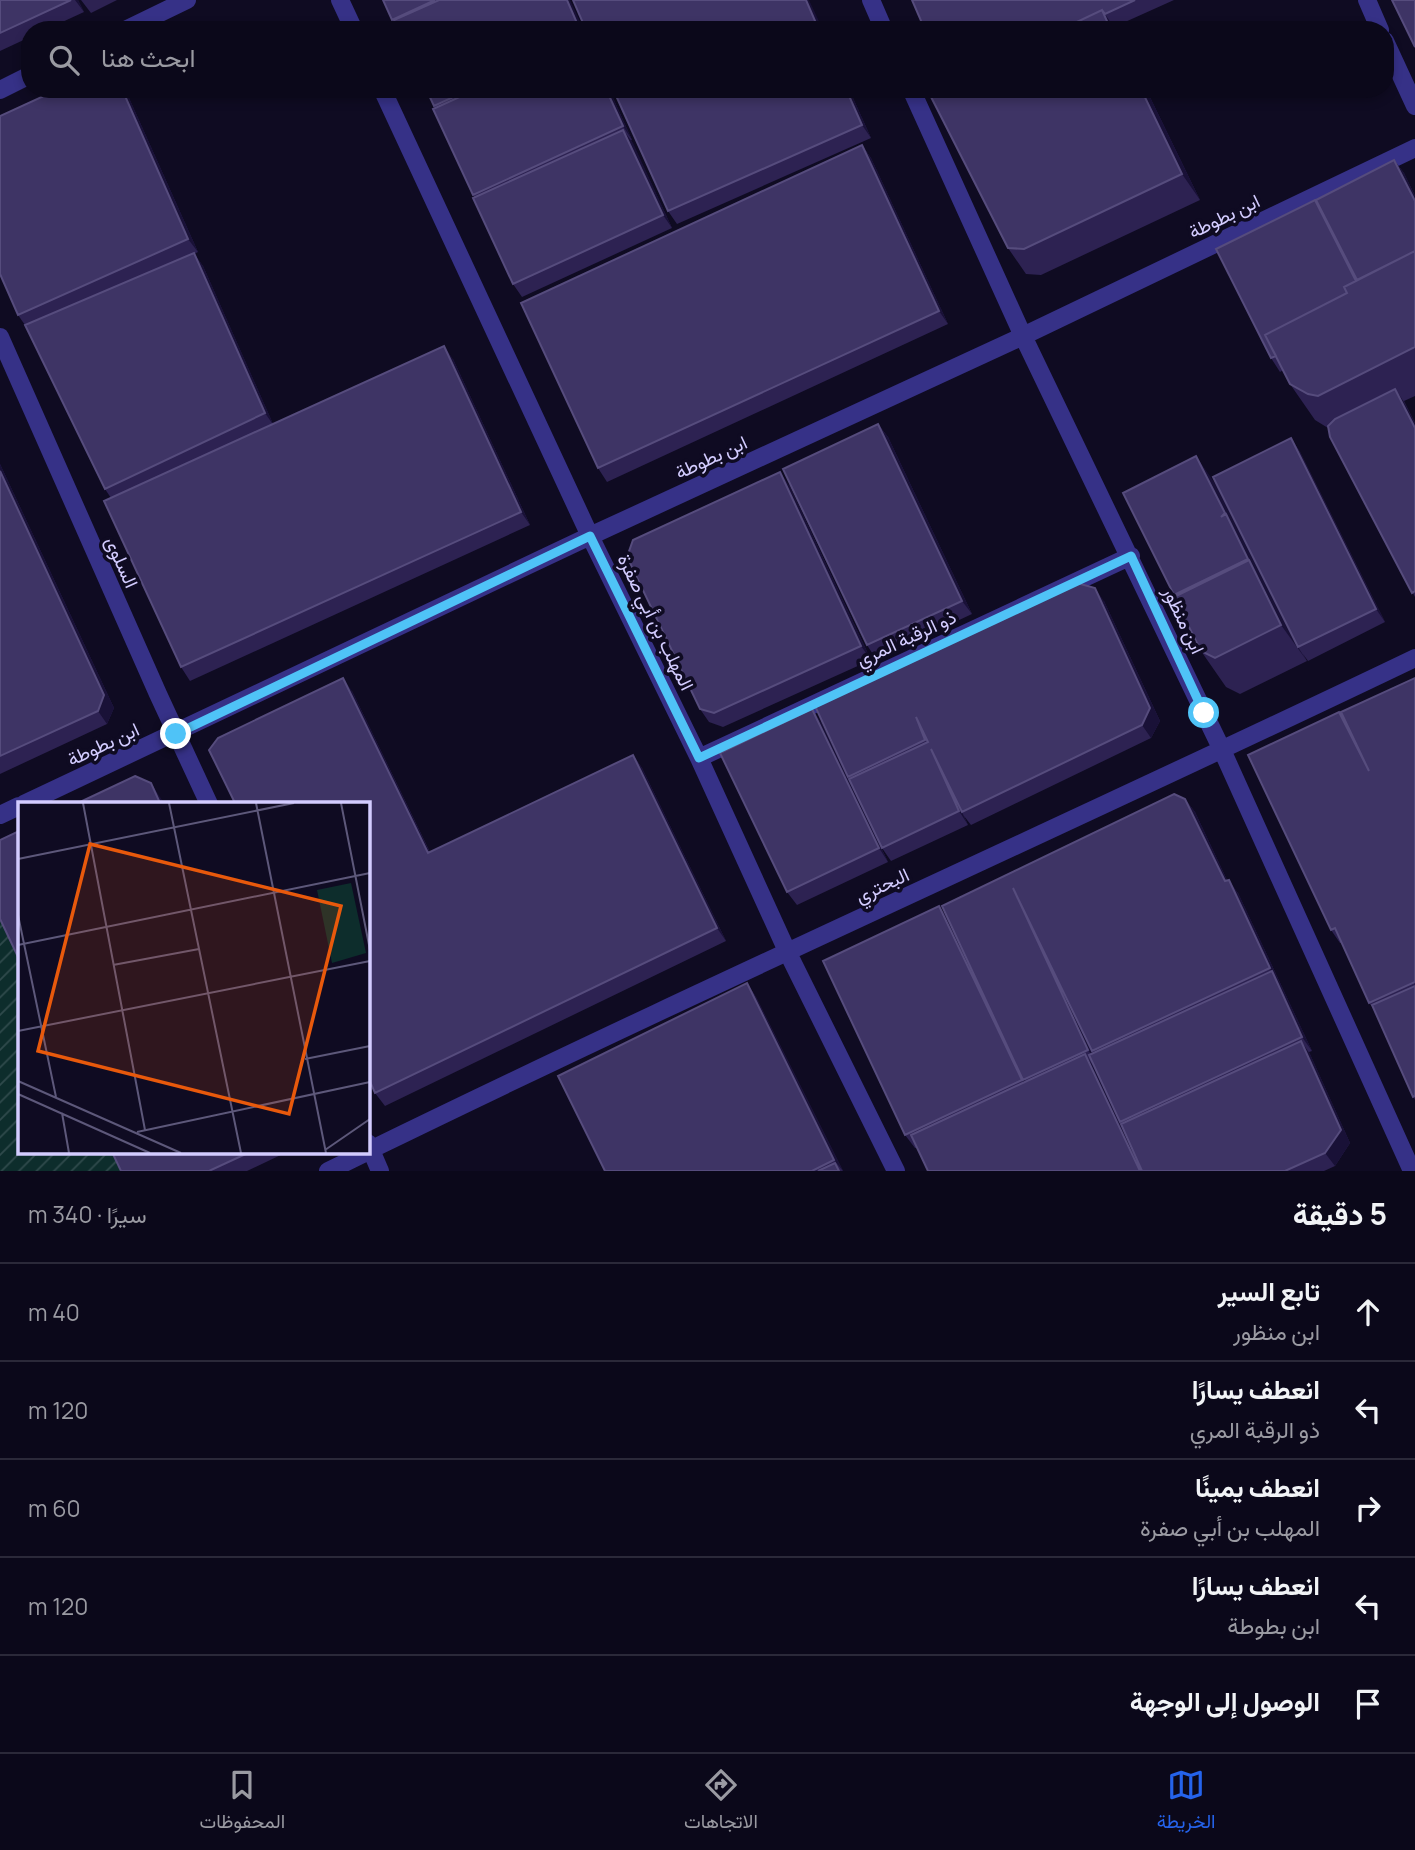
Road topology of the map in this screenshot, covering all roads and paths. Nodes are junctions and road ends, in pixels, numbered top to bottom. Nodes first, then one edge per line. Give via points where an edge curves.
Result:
1 (187, 0) edge
2 (340, 0) edge
3 (871, 0) edge
4 (1367, 0) edge
5 (144, 21) edge
6 (350, 21) edge
7 (880, 21) edge
8 (1376, 21) edge
9 (1394, 61) edge
10 (21, 80) edge
11 (0, 90) edge
12 (386, 98) edge
13 (915, 98) edge
14 (1415, 107) edge
15 (1415, 148) edge
16 (1023, 336) junction
17 (0, 337) edge
18 (590, 536) junction
19 (1131, 556) junction
20 (1415, 658) edge
21 (176, 734) junction
22 (1222, 750) junction
23 (699, 758) junction
24 (26, 802) edge
25 (209, 802) edge
26 (18, 806) edge
27 (0, 815) edge
28 (787, 951) junction
29 (369, 1149) edge
30 (369, 1151) edge
31 (359, 1154) edge
32 (328, 1171) edge
33 (380, 1171) edge
34 (896, 1171) edge
35 (1413, 1171) edge

1 - 5 street
2 - 6 street
3 - 7 street
4 - 8 street
9 - 14 street
10 - 11 street
12 - 18 street, المهلب بن أبي صفرة
13 - 16 street, ابن منظور
15 - 16 street, ابن بطوطة
16 - 18 street, ابن بطوطة
16 - 19 street, ابن منظور
17 - 21 street, السلوى
18 - 21 street, ابن بطوطة
18 - 23 street, المهلب بن أبي صفرة
19 - 22 street, ابن منظور
19 - 23 street, ذو الرقبة المري
20 - 22 street, البحتري
21 - 24 street, ابن بطوطة
21 - 25 street, السلوى
22 - 28 street, البحتري
22 - 35 street, ابن منظور
23 - 28 street, المهلب بن أبي صفرة
26 - 27 street
28 - 29 street, البحتري
28 - 34 street, المهلب بن أبي صفرة
30 - 33 street
31 - 32 street, البحتري

